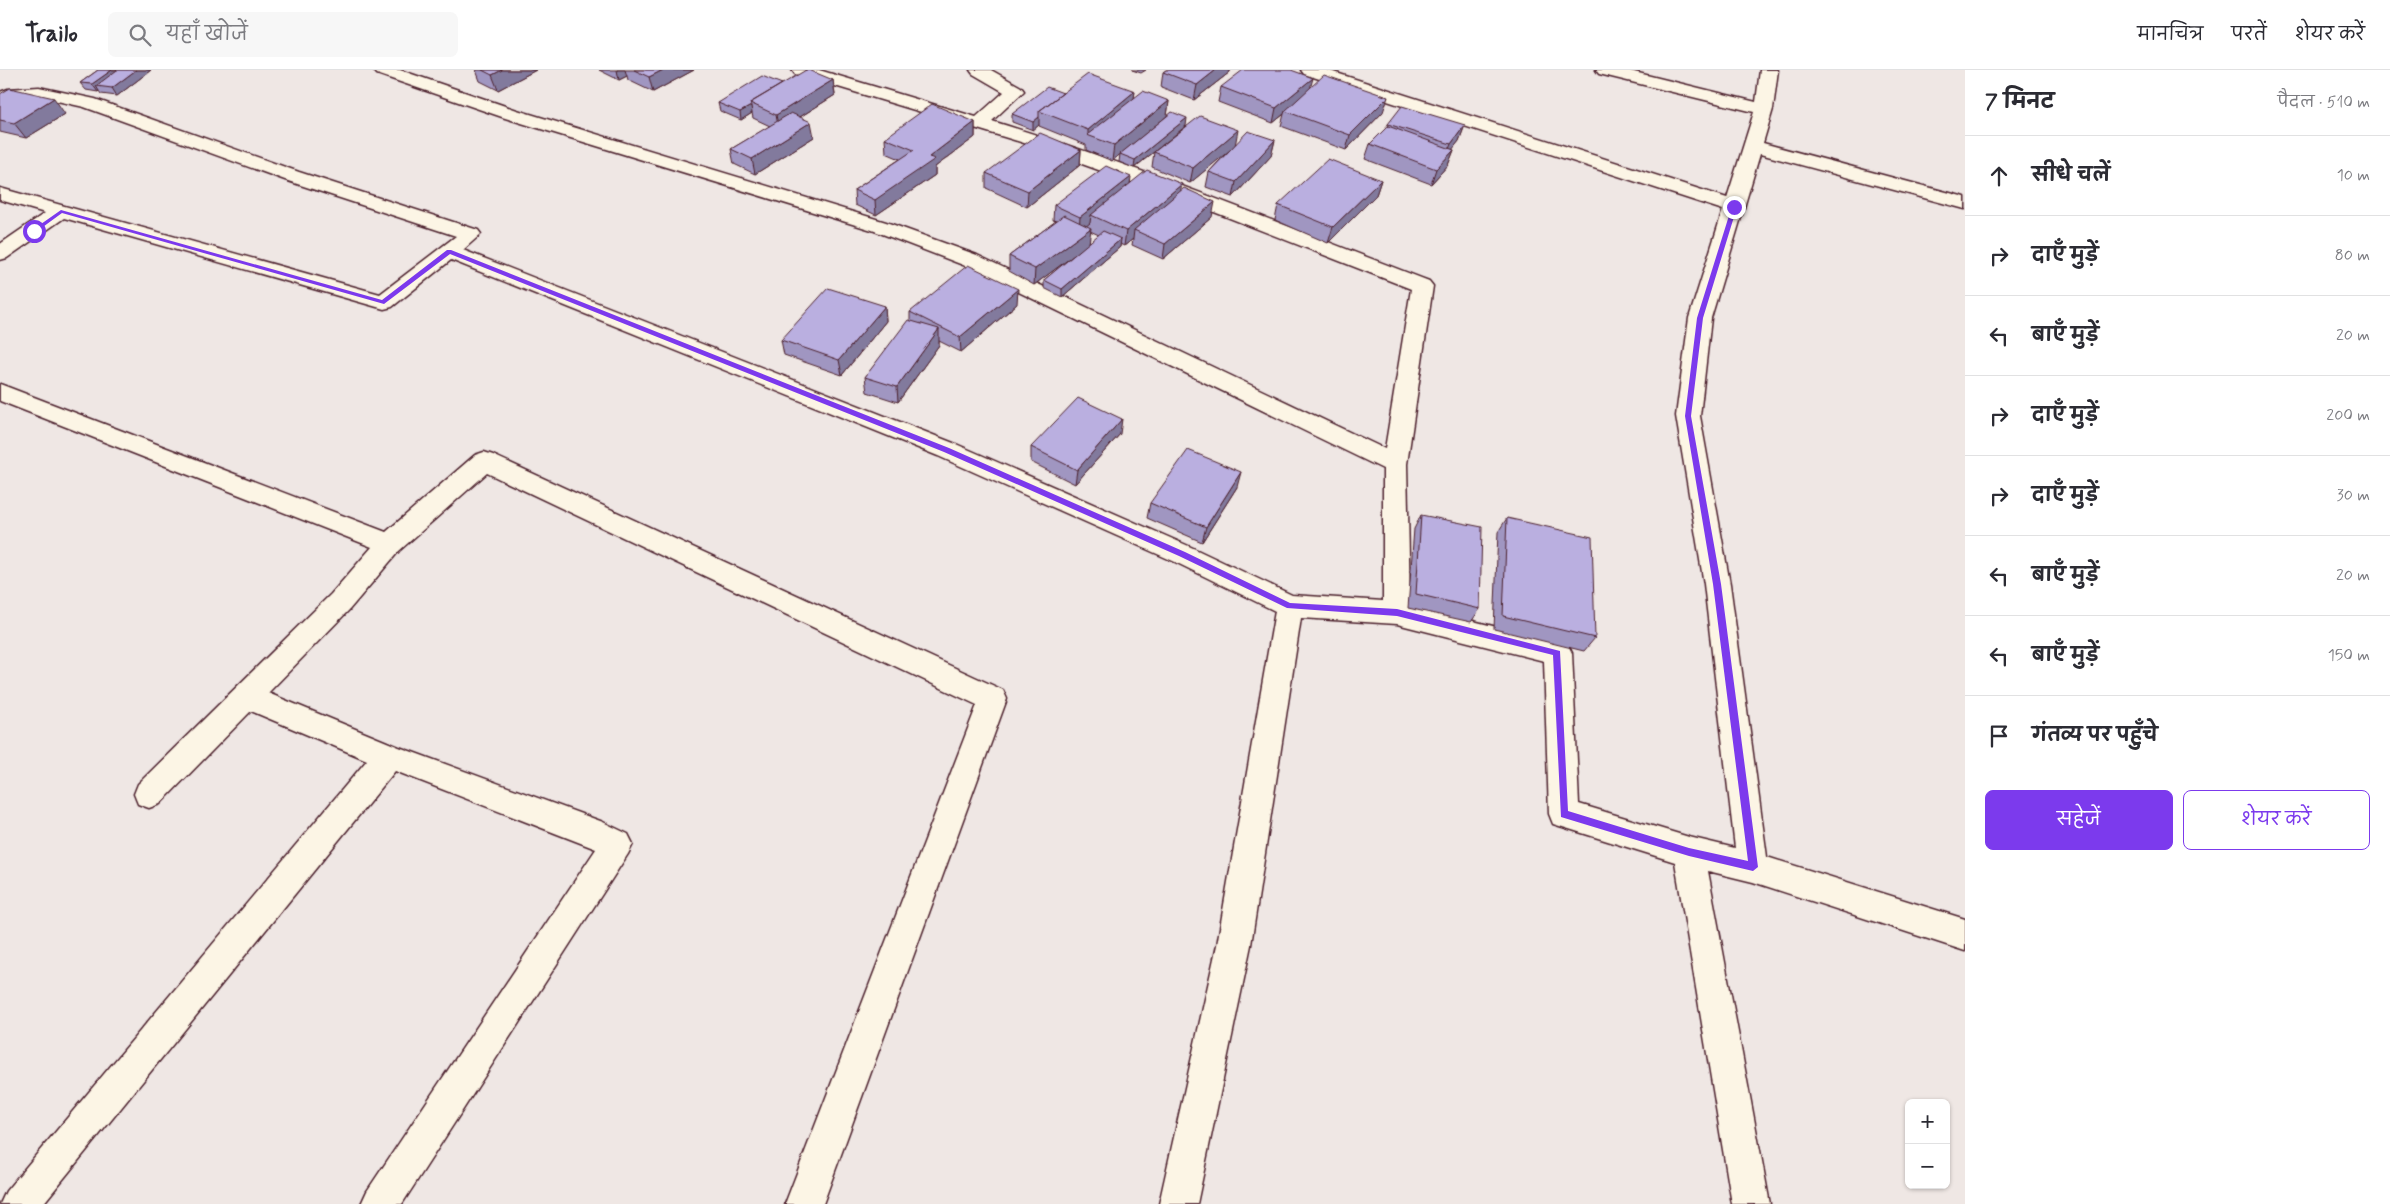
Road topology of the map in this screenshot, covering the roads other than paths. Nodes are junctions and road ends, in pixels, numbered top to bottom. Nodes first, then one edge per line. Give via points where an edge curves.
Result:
1 (383, 70) edge
2 (800, 70) edge
3 (979, 70) edge
4 (1310, 70) edge
5 (1605, 70) edge
6 (1769, 70) edge
7 (0, 101) edge
8 (1764, 109) junction
9 (978, 124) junction
10 (1753, 146) junction
11 (0, 194) edge
12 (1965, 203) edge
13 (1734, 207) junction
14 (61, 211) junction
15 (449, 252) junction
16 (0, 254) edge
17 (0, 392) edge
18 (1394, 464) junction
19 (390, 544) junction
20 (1289, 606) junction
21 (1397, 613) junction
22 (246, 696) junction
23 (389, 756) junction
24 (150, 794) dead end
25 (1689, 852) junction
26 (1753, 867) junction
27 (1965, 935) edge
28 (19, 1204) edge
29 (380, 1204) edge
30 (804, 1204) edge
31 (1178, 1204) edge
32 (1751, 1204) edge

1 - 18 street via 511,114 879,226 970,260
2 - 9 street
3 - 9 street via 1015,91
4 - 13 street
5 - 8 street
6 - 8 street
7 - 15 street via 8,94 39,92 89,103 292,176 471,234
8 - 10 street
9 - 18 street via 1031,139 1197,199 1422,286
10 - 12 street
10 - 13 street
11 - 14 street
13 - 26 street via 1700,318 1688,416 1717,584
14 - 15 street via 384,302
14 - 16 street
15 - 20 street via 947,450 1182,554
17 - 19 street
18 - 21 street
19 - 22 street via 340,602
19 - 30 street via 484,461 993,699
20 - 21 street
20 - 31 street via 1234,945
21 - 25 street via 1558,653 1564,814
22 - 23 street
22 - 24 street
23 - 28 street
23 - 29 street via 617,844
25 - 26 street
25 - 32 street
26 - 27 street

